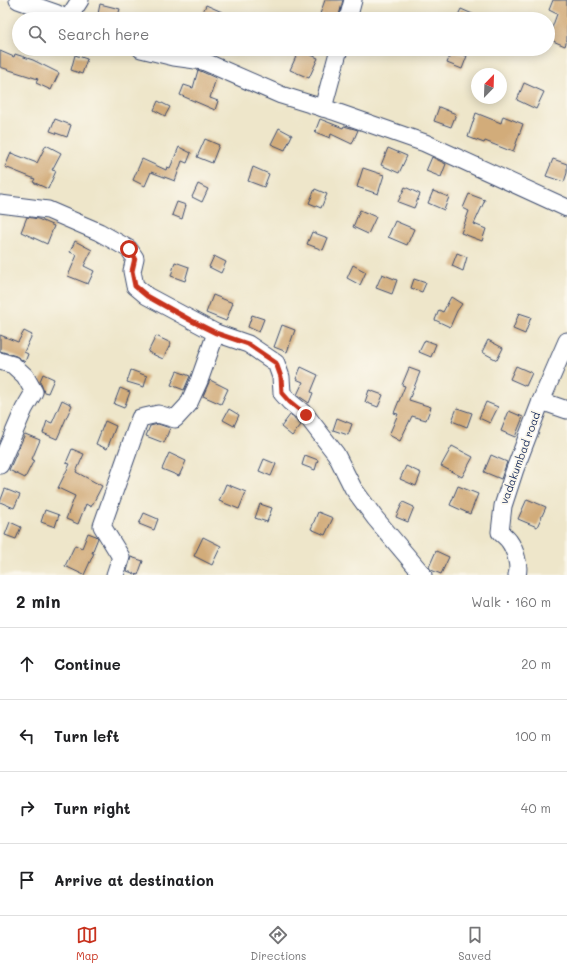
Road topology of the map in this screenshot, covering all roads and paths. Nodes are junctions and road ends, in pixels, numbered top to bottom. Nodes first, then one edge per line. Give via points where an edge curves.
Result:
1 (18, 0) edge
2 (353, 0) edge
3 (73, 11) edge
4 (350, 12) edge
5 (170, 56) edge
6 (338, 56) edge
7 (323, 108) junction
8 (0, 204) edge
9 (567, 208) edge
10 (216, 333) junction
11 (567, 341) edge
12 (0, 360) edge
13 (541, 401) junction
14 (567, 410) edge
15 (0, 465) edge
16 (115, 575) edge
17 (423, 575) edge
18 (517, 575) edge

1 - 3 street via 48,11
2 - 4 street
5 - 7 street via 203,61 281,95
6 - 7 street
7 - 9 street via 425,143
8 - 10 street via 48,210 100,232 129,249 135,258 132,271 135,286 147,296
10 - 16 street via 199,381 188,404 175,419 158,414 140,418 102,526 121,557
10 - 17 street via 248,344 276,363 281,377 282,393 306,415 336,454 353,488
11 - 13 street, vadakumbad road
12 - 15 street via 13,365 25,376 34,392
13 - 14 street
13 - 18 street, vadakumbad road via 515,469 500,522 500,532 509,541 515,554

